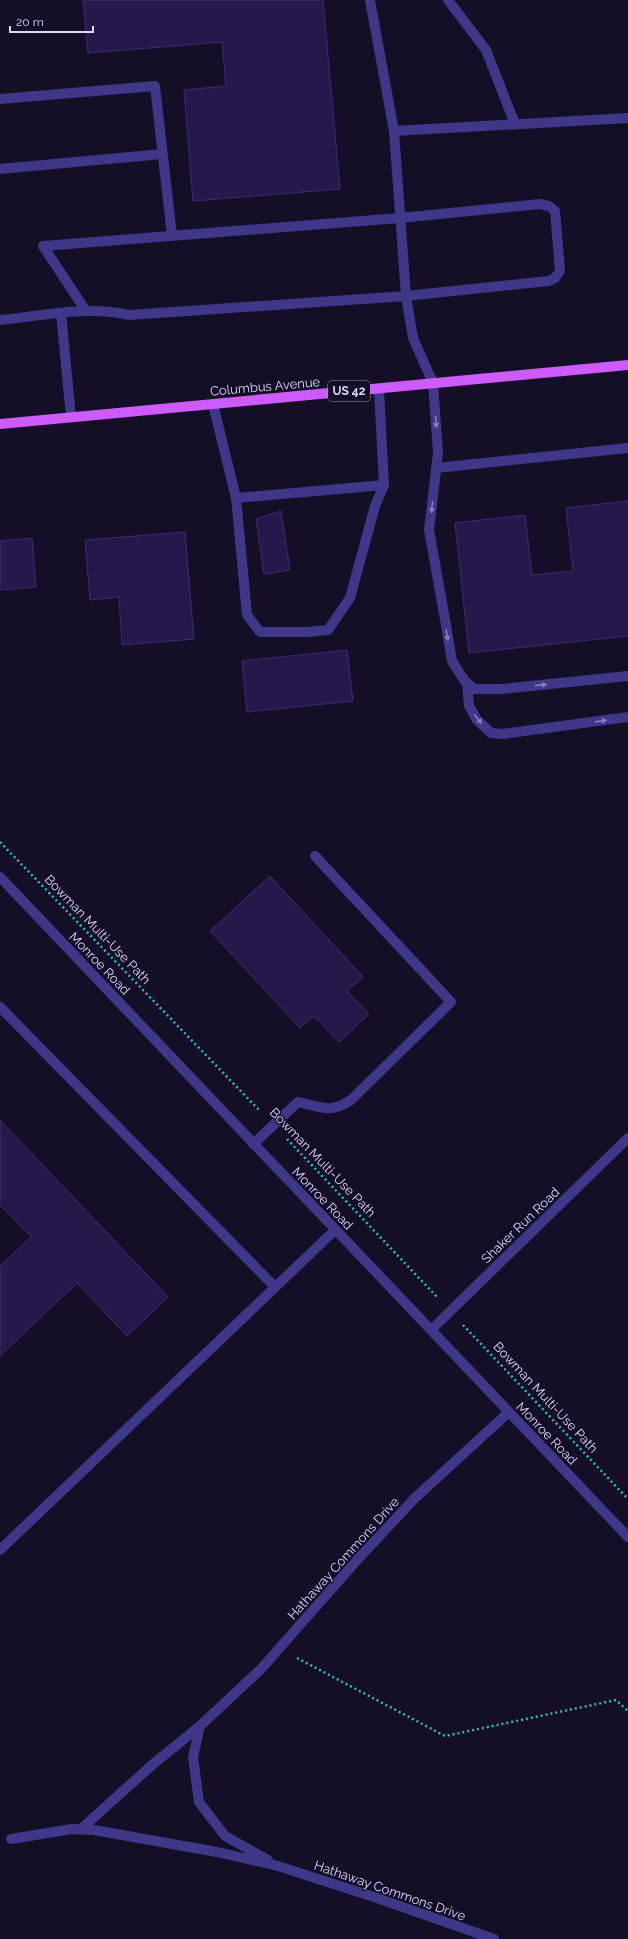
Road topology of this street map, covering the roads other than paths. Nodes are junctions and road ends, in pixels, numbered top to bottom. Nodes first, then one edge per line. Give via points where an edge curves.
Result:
1 (370, 0) edge
2 (448, 0) edge
3 (0, 99) edge
4 (628, 118) edge
5 (515, 124) junction
6 (394, 131) junction
7 (162, 154) junction
8 (0, 169) edge
9 (400, 218) junction
10 (172, 236) junction
11 (406, 296) junction
12 (86, 312) junction
13 (61, 313) junction
14 (0, 320) edge
15 (628, 365) edge
16 (433, 384) junction
17 (379, 389) junction
18 (213, 404) junction
19 (71, 417) junction
20 (0, 424) edge
21 (628, 448) edge
22 (436, 468) junction
23 (384, 485) junction
24 (236, 498) junction
25 (628, 676) edge
26 (467, 683) junction
27 (628, 717) edge
28 (315, 856) dead end
29 (0, 877) edge
30 (0, 1007) edge
31 (628, 1138) edge
32 (253, 1144) junction
33 (335, 1230) junction
34 (275, 1288) junction
35 (430, 1330) junction
36 (508, 1412) junction
37 (628, 1537) edge
38 (0, 1550) edge
39 (200, 1726) junction
40 (81, 1829) junction
41 (11, 1839) dead end
42 (278, 1866) junction
43 (494, 1939) edge

1 - 6 street
2 - 5 street via 486,50
3 - 7 street via 155,86
4 - 5 street
5 - 6 street
6 - 9 street
7 - 8 street
7 - 10 street
9 - 10 street
9 - 11 street
9 - 11 street via 540,204 549,206 555,211 560,271 549,281
10 - 12 street via 43,246
11 - 12 street via 128,315 109,310
11 - 16 street via 413,338
12 - 13 street
13 - 14 street
13 - 19 street
15 - 16 main road, Columbus Avenue / US 42
16 - 17 main road, Columbus Avenue / US 42
16 -> 22 street via 438,453
17 - 18 main road, Columbus Avenue / US 42
17 - 23 street
18 - 19 main road, Columbus Avenue / US 42
18 - 24 street
19 - 20 main road, Columbus Avenue / US 42
21 - 22 street
22 -> 26 street via 429,530 452,661
23 - 24 street
23 - 24 street via 375,506 350,598 328,630 308,632 260,632 247,615
26 -> 25 street via 474,689 502,689
26 -> 27 street via 469,706 477,720 491,733 503,734
28 - 32 street via 451,1002 351,1100 339,1108 298,1102
29 - 32 street, Monroe Road
30 - 34 street
31 - 35 street, Shaker Run Road
32 - 33 street, Monroe Road
33 - 34 street
33 - 35 street, Monroe Road
34 - 38 street
35 - 36 street, Monroe Road
36 - 37 street, Monroe Road
36 - 39 street, Hathaway Commons Drive via 414,1499 261,1669
39 - 40 street, Hathaway Commons Drive
39 - 42 street, Hathaway Commons Drive via 193,1757 199,1802 225,1836
40 - 41 street, Hathaway Commons Drive
40 - 42 street, Hathaway Commons Drive via 217,1852
42 - 43 street, Hathaway Commons Drive

